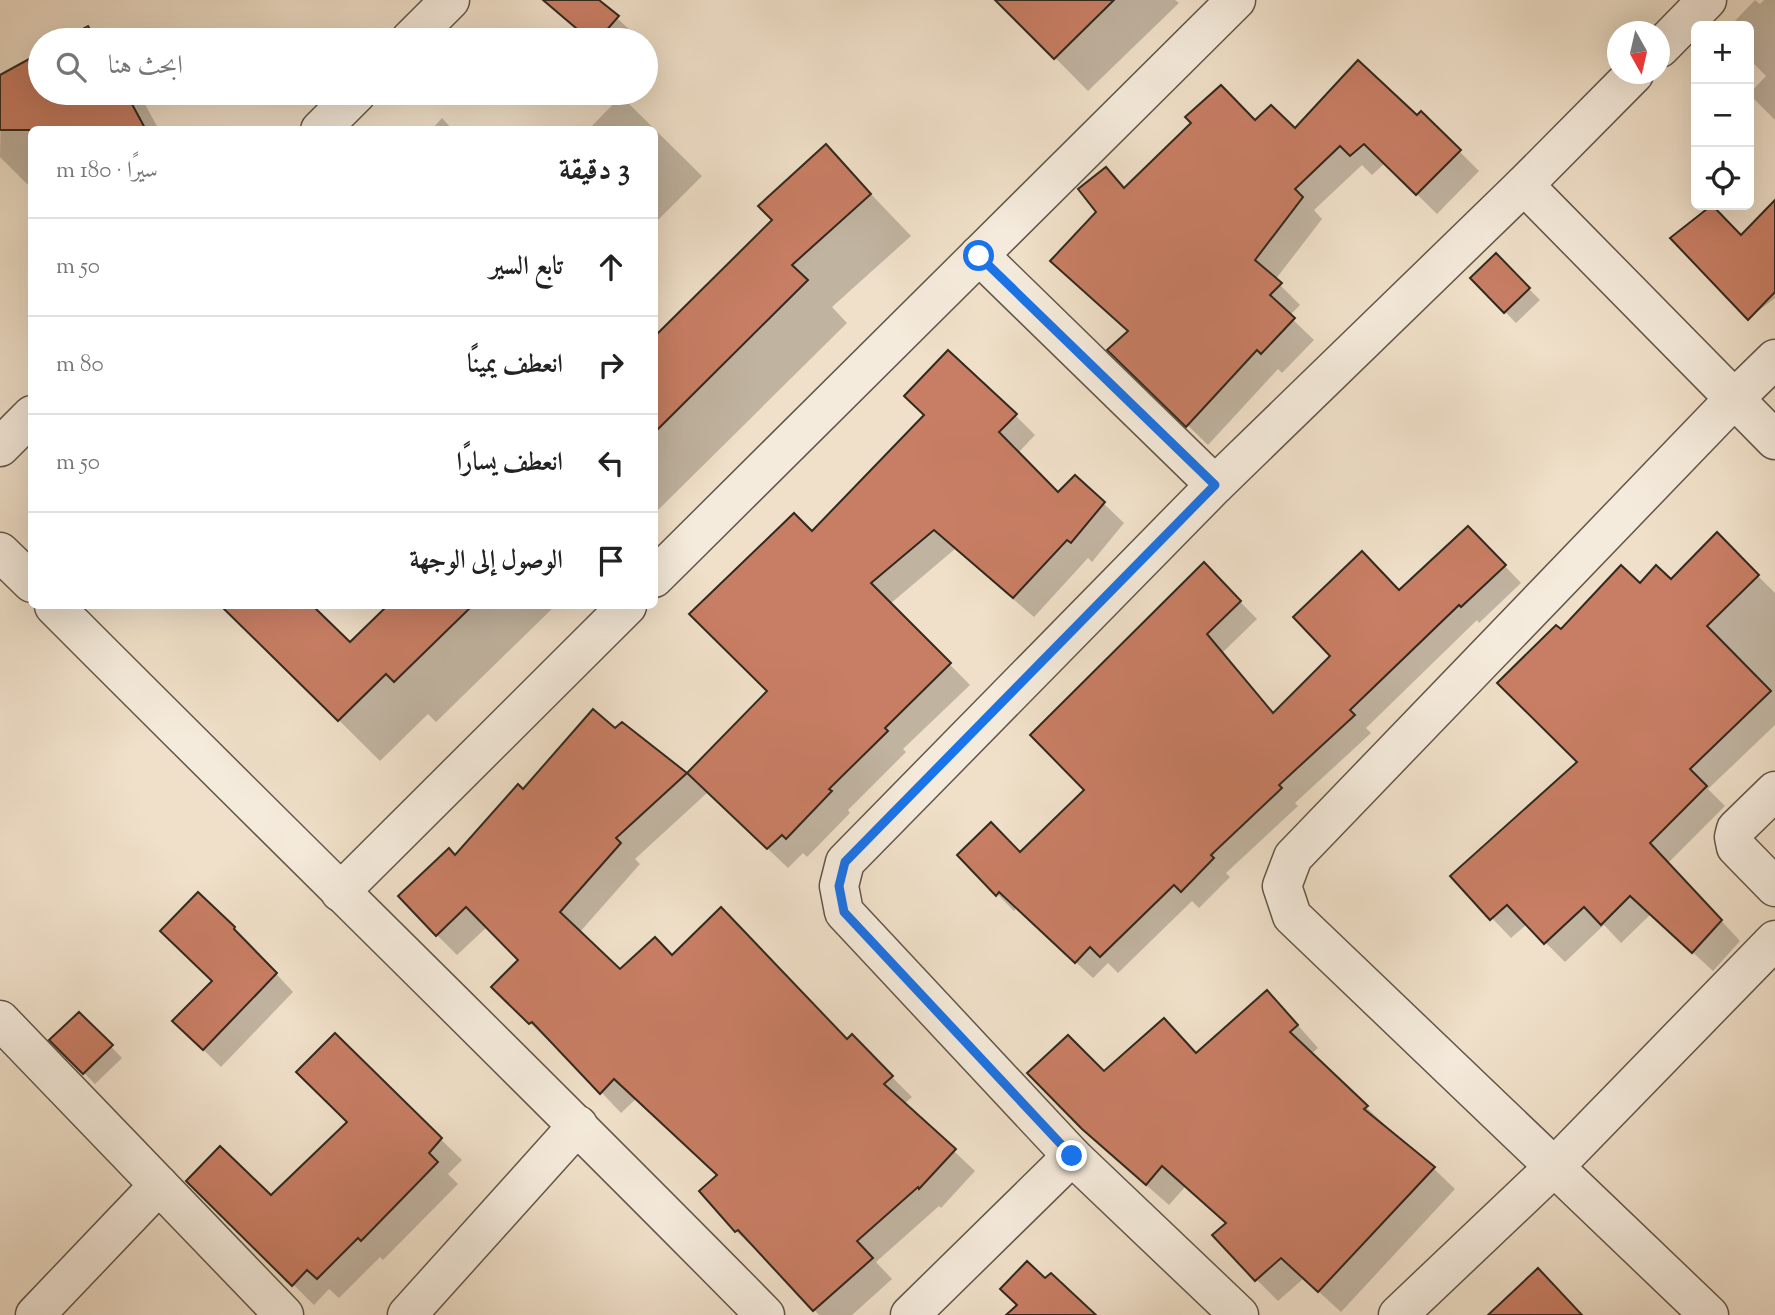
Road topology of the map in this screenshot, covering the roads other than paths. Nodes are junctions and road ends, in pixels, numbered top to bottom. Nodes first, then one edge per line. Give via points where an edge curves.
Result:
1 (450, 0) edge
2 (1236, 0) edge
3 (1707, 0) edge
4 (422, 28) edge
5 (1670, 38) edge
6 (1624, 84) edge
7 (345, 105) edge
8 (324, 126) edge
9 (1524, 185) junction
10 (979, 256) junction
11 (1775, 359) edge
12 (1734, 399) junction
13 (28, 419) edge
14 (1775, 440) edge
15 (0, 447) edge
16 (1215, 485) junction
17 (0, 552) edge
18 (658, 574) edge
19 (28, 579) edge
20 (57, 609) edge
21 (624, 609) edge
22 (1775, 791) edge
23 (1775, 887) edge
24 (340, 892) junction
25 (1775, 940) edge
26 (0, 1020) edge
27 (579, 1125) junction
28 (1072, 1156) junction
29 (1553, 1167) junction
30 (159, 1185) junction
31 (35, 1315) edge
32 (284, 1315) edge
33 (407, 1315) edge
34 (765, 1315) edge
35 (910, 1315) edge
36 (1239, 1315) edge
37 (1398, 1315) edge
38 (1709, 1315) edge

1 - 4 street
2 - 10 street
3 - 5 street
6 - 9 street
7 - 8 street
9 - 12 street
9 - 16 street
10 - 16 street
10 - 18 street
11 - 12 street
12 - 14 street
12 - 29 street via 1293,857 1282,886 1292,916
13 - 15 street
16 - 28 street via 845,862 839,886 844,912
17 - 19 street
20 - 24 street
21 - 24 street
22 - 23 street via 1734,837 1736,847
24 - 27 street
25 - 29 street
26 - 30 street
27 - 33 street
27 - 34 street
28 - 35 street
28 - 36 street
29 - 37 street
29 - 38 street
30 - 31 street
30 - 32 street

